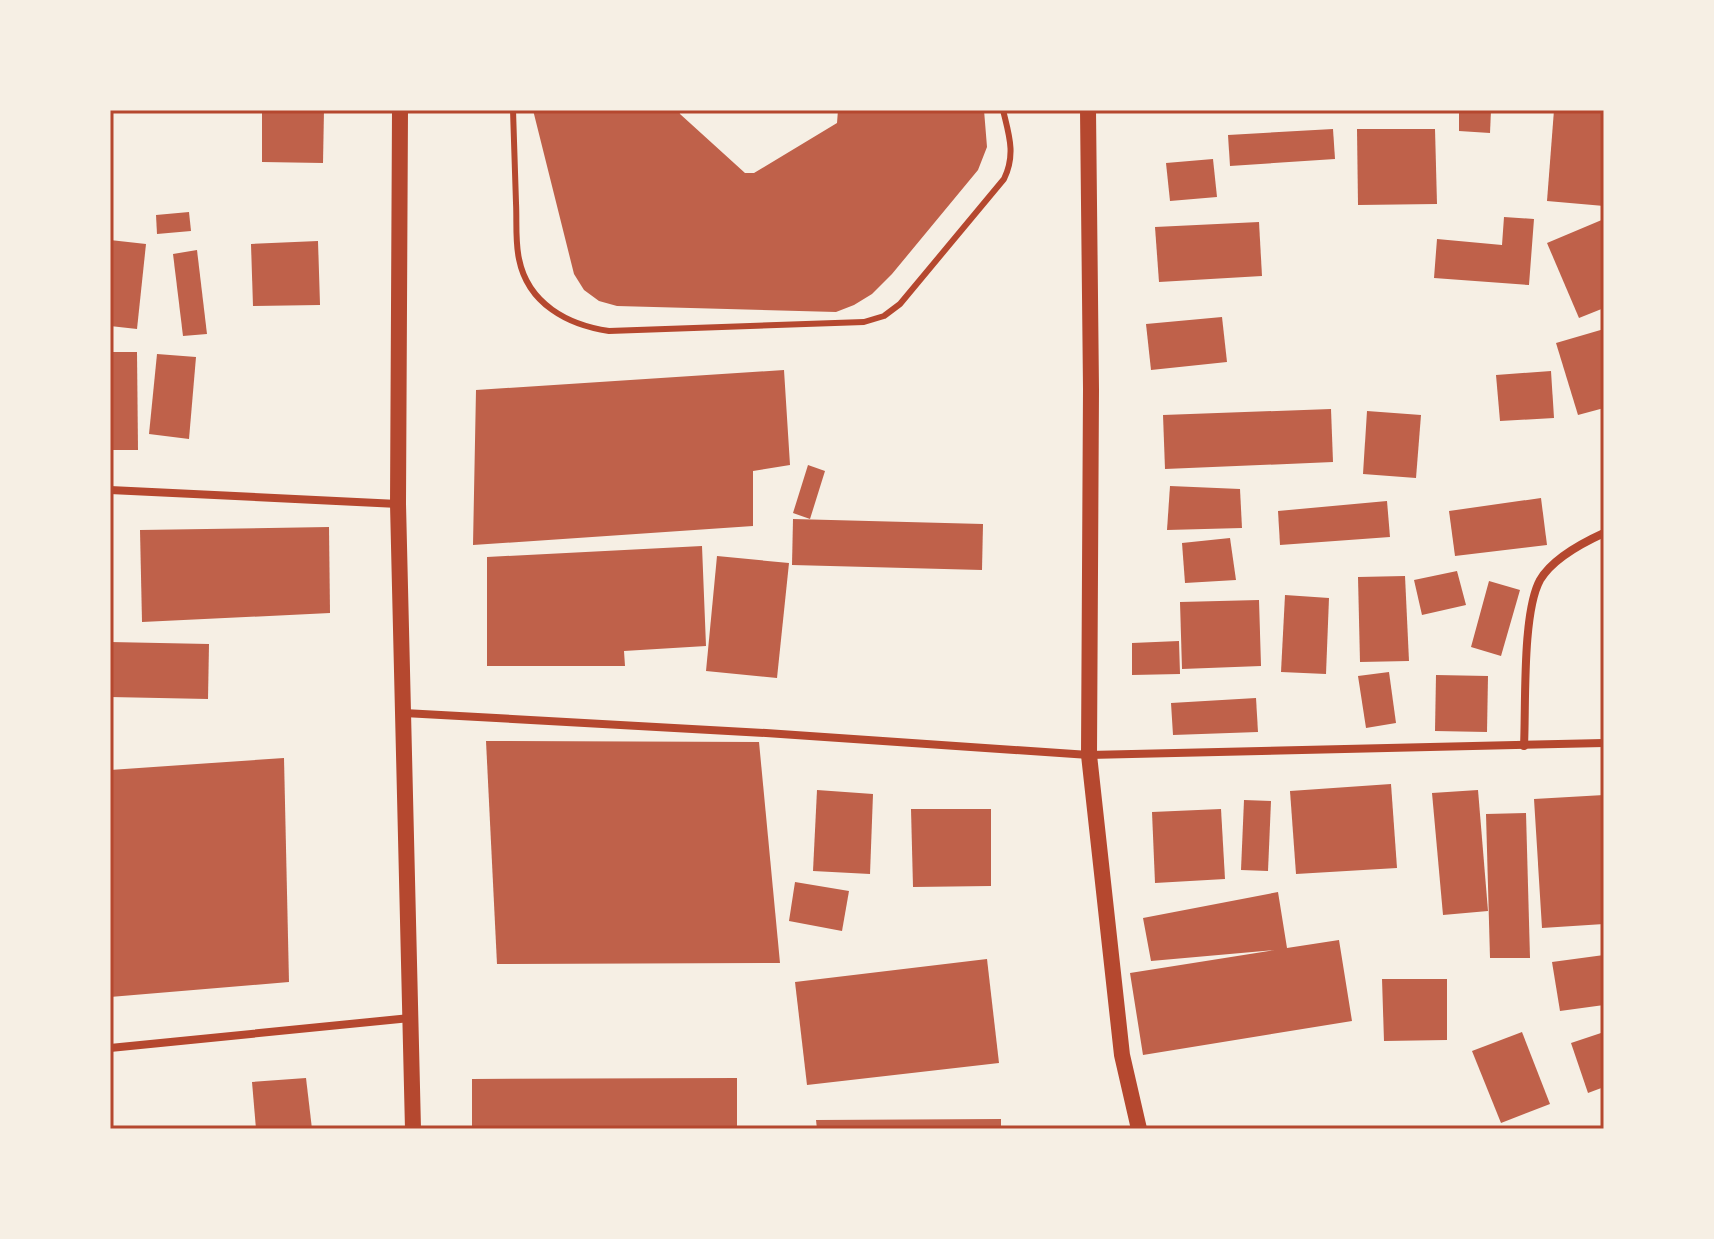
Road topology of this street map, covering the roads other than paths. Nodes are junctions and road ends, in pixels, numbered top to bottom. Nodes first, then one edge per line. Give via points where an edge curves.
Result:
1 (400, 110) edge
2 (513, 110) edge
3 (1003, 110) edge
4 (1088, 110) edge
5 (110, 490) edge
6 (398, 504) junction
7 (1604, 533) edge
8 (404, 713) junction
9 (1604, 743) edge
10 (1524, 746) junction
11 (1089, 755) junction
12 (411, 1018) junction
13 (110, 1048) edge
14 (413, 1129) edge
15 (1139, 1129) edge

1 - 6 main road
2 - 3 lane via 519,259 527,283 561,317 609,331 864,322 884,316 900,304 1004,179 1012,147
4 - 11 main road
5 - 6 street
6 - 8 main road
7 - 10 street via 1552,565 1540,580 1529,620
8 - 11 street
8 - 12 main road
9 - 10 street
10 - 11 street
11 - 15 main road via 1122,1055
12 - 13 street
12 - 14 main road

